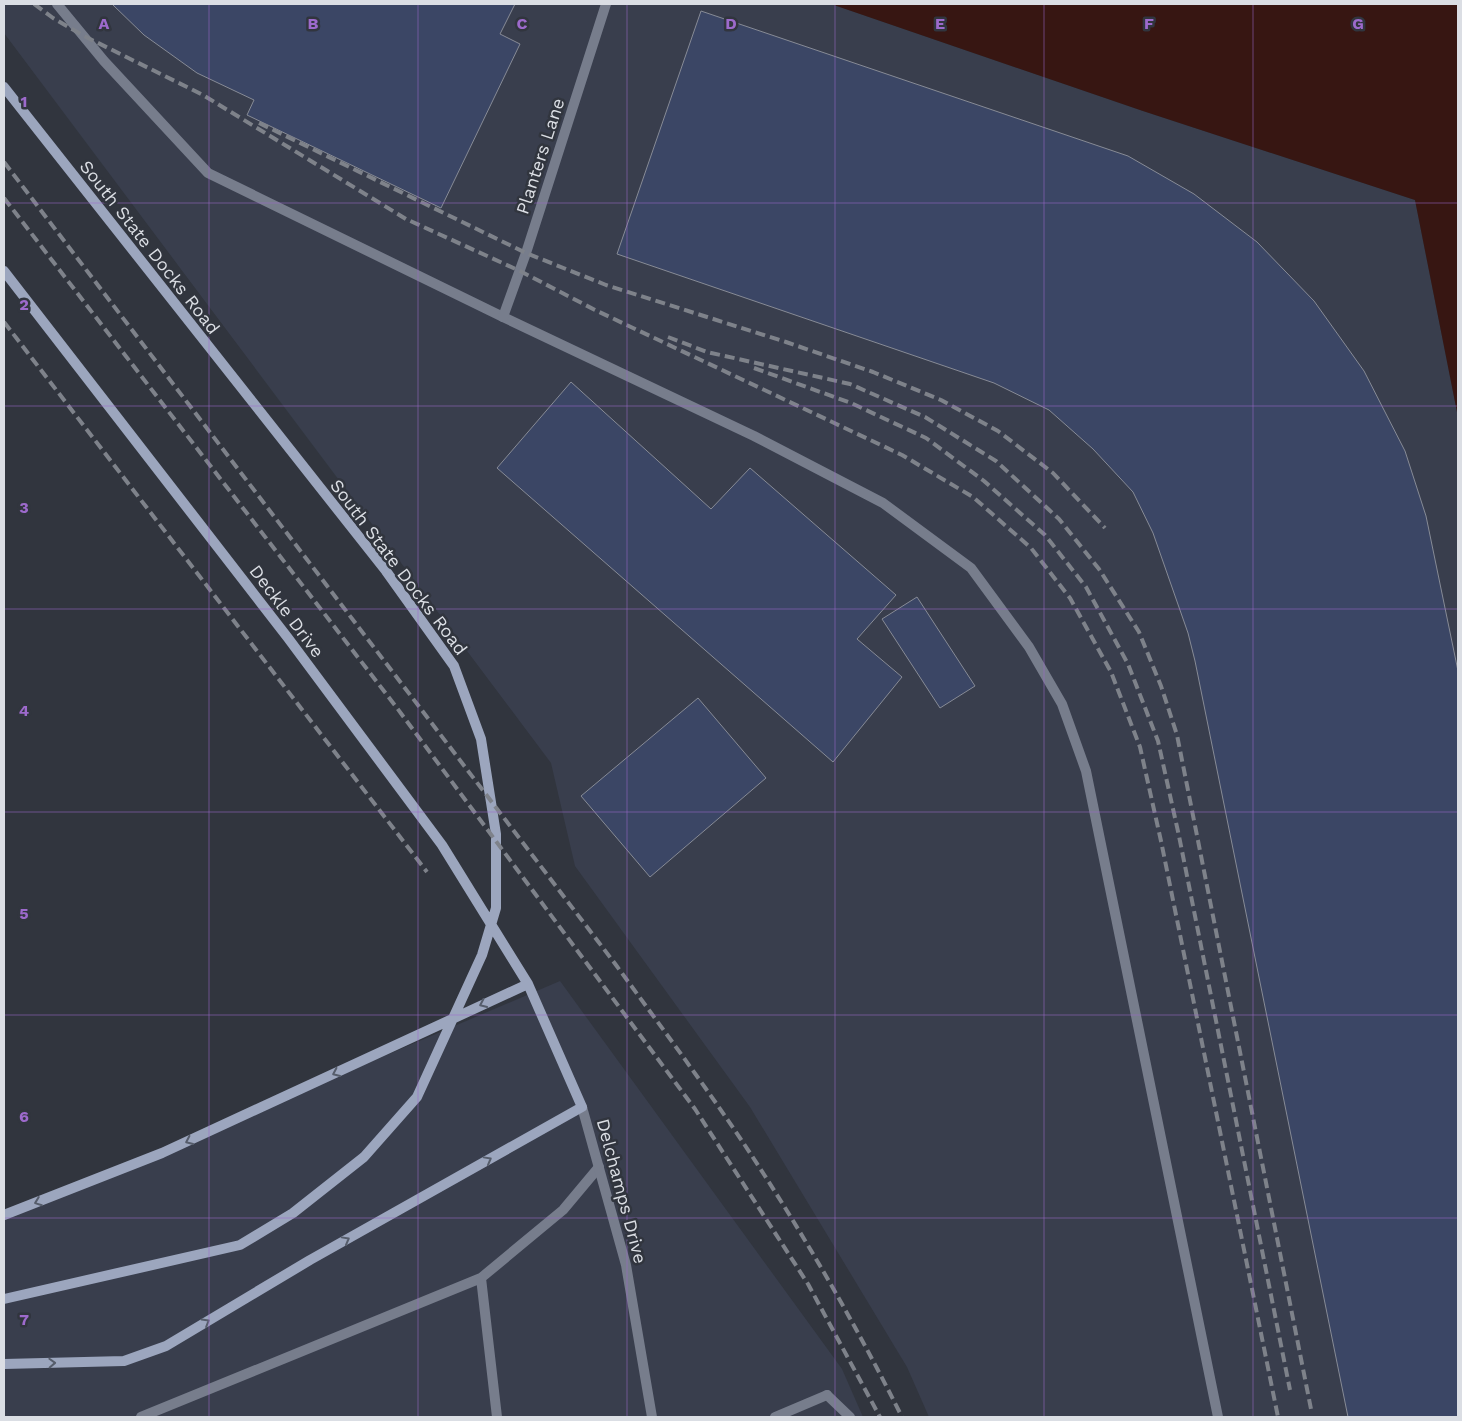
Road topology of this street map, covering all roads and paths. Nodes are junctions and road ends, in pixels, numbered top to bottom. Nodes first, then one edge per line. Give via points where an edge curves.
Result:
1 (56, 4) edge
2 (606, 4) edge
3 (4, 88) edge
4 (4, 271) edge
5 (503, 317) junction
6 (528, 984) junction
7 (582, 1107) junction
8 (599, 1167) junction
9 (4, 1215) edge
10 (481, 1278) junction
11 (4, 1299) edge
12 (4, 1364) edge
13 (141, 1417) edge
14 (497, 1417) edge
15 (652, 1417) edge
16 (775, 1417) edge
17 (850, 1417) edge
18 (1218, 1417) edge

1 - 5 street via 208,173
2 - 5 street, Planters Lane
3 - 11 street, South State Docks Road via 380,563 454,666 481,739 496,834 496,908 482,955 417,1097 364,1157 293,1213 240,1245
4 - 6 street, Deckle Drive via 288,638 442,845
5 - 18 street via 754,436 883,504 971,568 1030,647 1062,704 1086,772
6 - 7 street, Delchamps Drive
6 -> 9 street via 162,1153
7 - 8 street, Delchamps Drive
12 -> 7 street via 124,1360 166,1346 310,1260
8 - 10 street via 563,1210
8 - 15 street, Delchamps Drive via 626,1265
10 - 13 street
10 - 14 street
16 - 17 street via 827,1395

